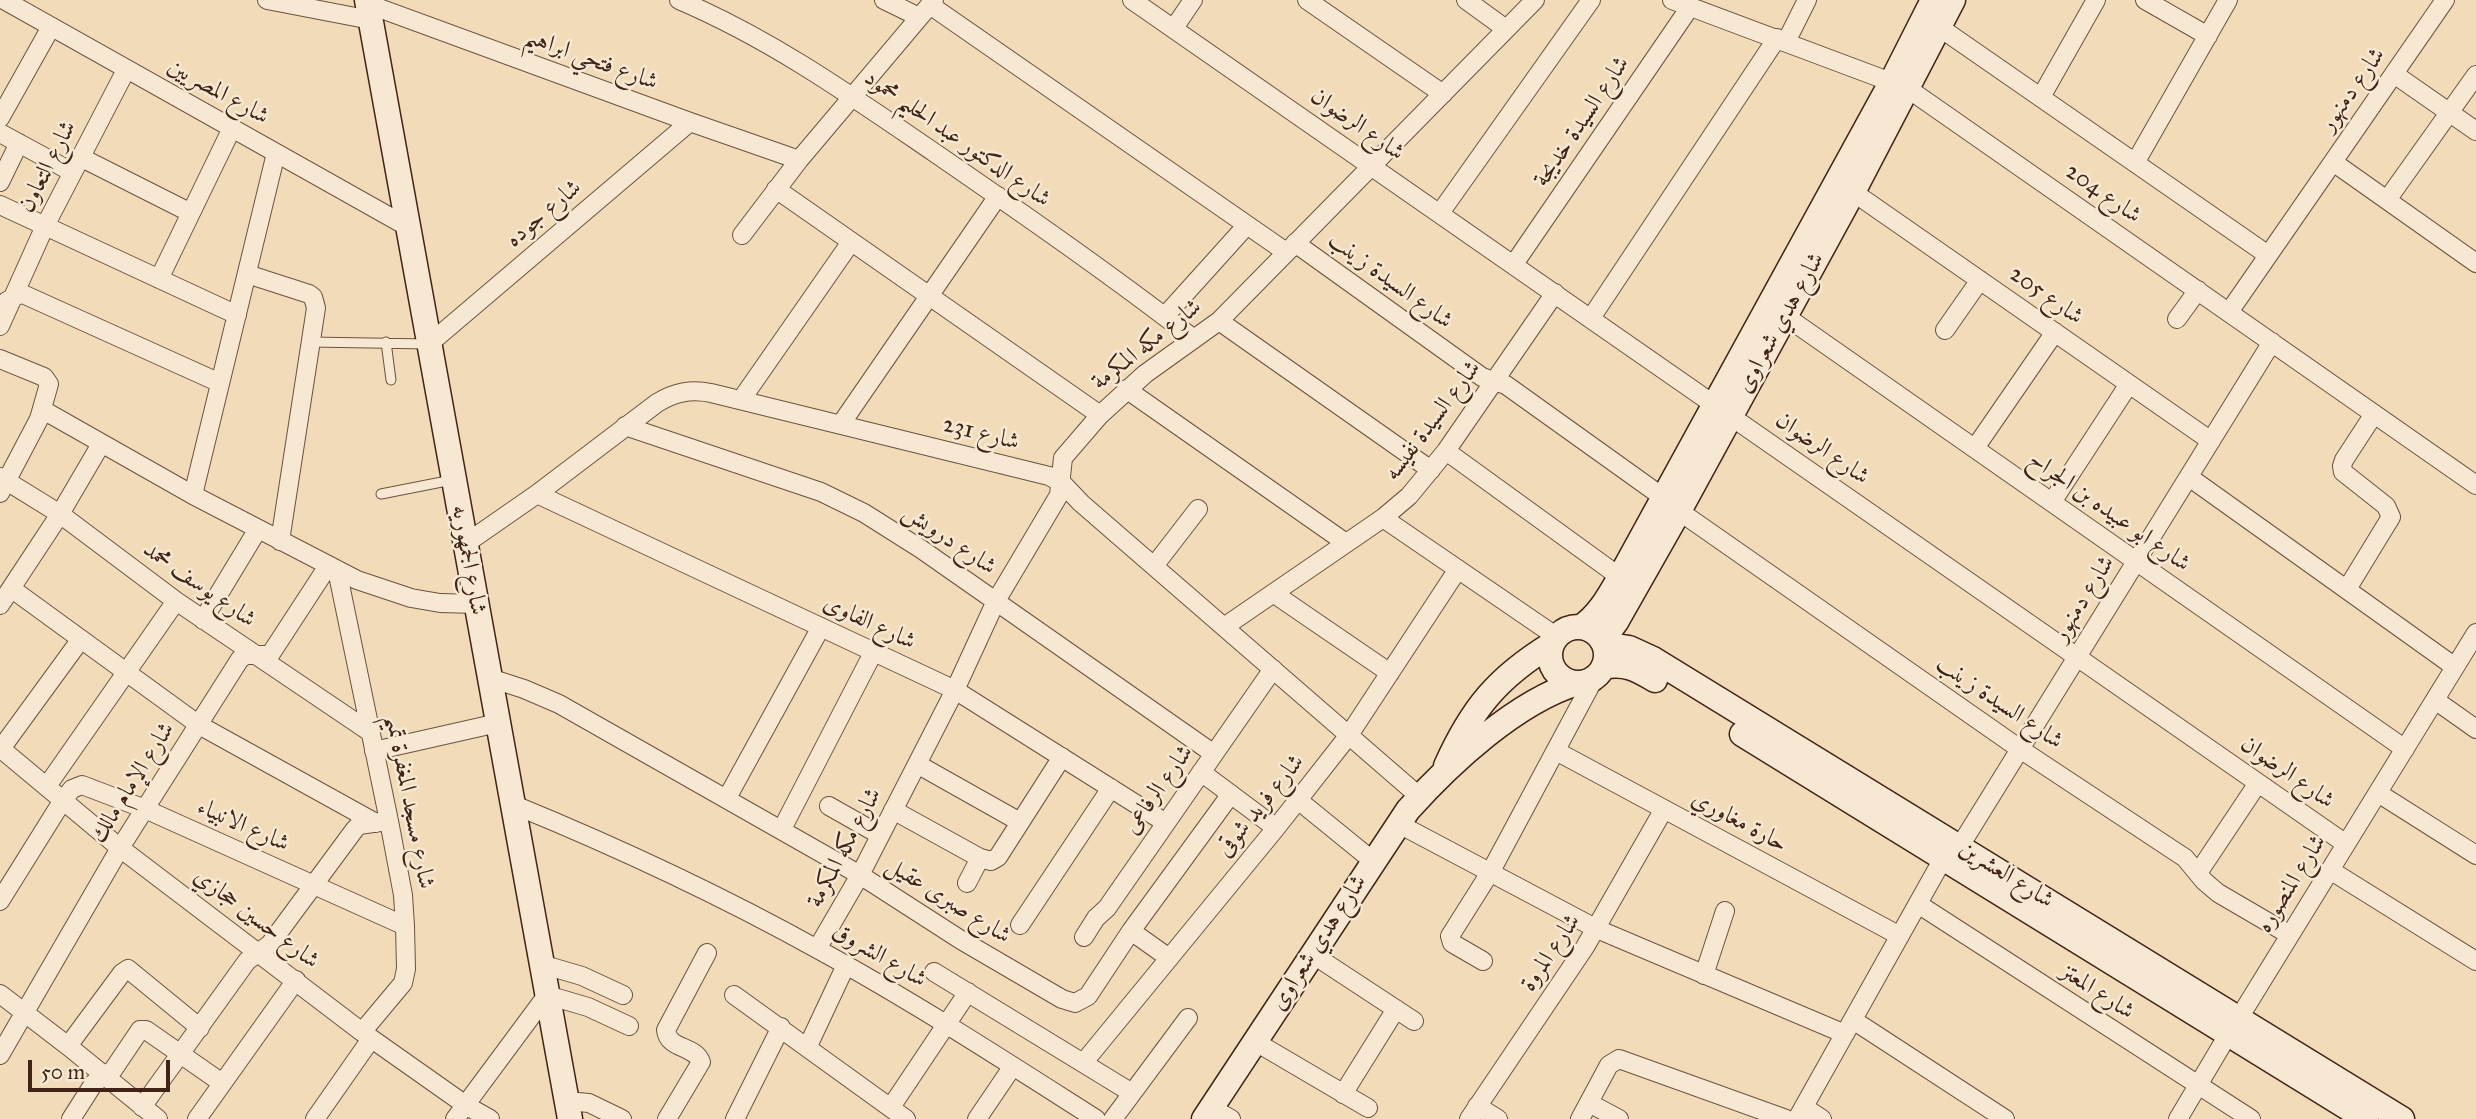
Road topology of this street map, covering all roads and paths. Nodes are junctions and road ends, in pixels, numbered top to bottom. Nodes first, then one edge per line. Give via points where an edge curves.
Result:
1 (4, 0) edge
2 (267, 0) edge
3 (680, 0) edge
4 (884, 0) edge
5 (1132, 0) edge
6 (1193, 0) edge
7 (1307, 0) edge
8 (1466, 0) edge
9 (1535, 0) edge
10 (1591, 0) edge
11 (1672, 0) edge
12 (1807, 0) edge
13 (1933, 0) edge
14 (1953, 0) edge
15 (2096, 0) edge
16 (2146, 0) edge
17 (2228, 0) edge
18 (2445, 0) edge
19 (706, 5) edge
20 (1697, 5) edge
21 (928, 7) edge
22 (369, 8) edge
23 (51, 27) junction
24 (1939, 27) junction
25 (1174, 28) junction
26 (1506, 29) junction
27 (2208, 36) junction
28 (1781, 40) junction
29 (126, 70) junction
30 (2394, 74) junction
31 (2476, 75) edge
32 (1899, 84) junction
33 (1443, 94) junction
34 (852, 96) junction
35 (2040, 97) junction
36 (2449, 113) junction
37 (0, 118) edge
38 (690, 122) junction
39 (232, 128) junction
40 (2476, 131) edge
41 (0, 133) edge
42 (19, 143) junction
43 (276, 153) junction
44 (799, 160) junction
45 (2333, 162) junction
46 (2135, 163) junction
47 (76, 164) junction
48 (1371, 165) junction
49 (0, 182) edge
50 (776, 189) junction
51 (1853, 192) junction
52 (998, 196) junction
53 (2387, 200) junction
54 (0, 205) edge
55 (191, 213) junction
56 (1440, 213) junction
57 (1247, 225) junction
58 (45, 226) junction
59 (408, 227) junction
60 (742, 235) dead end
61 (851, 242) junction
62 (1290, 248) junction
63 (2268, 255) junction
64 (2476, 263) edge
65 (1514, 264) junction
66 (247, 274) junction
67 (159, 279) junction
68 (1980, 280) junction
69 (2198, 290) junction
70 (1555, 293) junction
71 (929, 296) junction
72 (6, 300) edge
73 (2229, 312) junction
74 (237, 315) junction
75 (1165, 316) junction
76 (1785, 316) junction
77 (1591, 318) junction
78 (2177, 319) dead end
79 (1219, 320) junction
80 (0, 326) edge
81 (1945, 330) dead end
82 (2055, 332) junction
83 (1194, 339) junction
84 (311, 342) junction
85 (386, 342) junction
86 (2272, 342) junction
87 (429, 344) junction
88 (0, 359) edge
89 (391, 380) dead end
90 (1494, 382) junction
91 (220, 383) junction
92 (2129, 384) junction
93 (1126, 389) junction
94 (741, 400) junction
95 (43, 410) junction
96 (1722, 410) junction
97 (2374, 414) junction
98 (1100, 415) junction
99 (841, 424) junction
100 (625, 426) junction
101 (2211, 441) junction
102 (101, 444) junction
103 (1975, 448) junction
104 (1446, 451) junction
105 (1431, 470) junction
106 (2189, 477) junction
107 (453, 480) junction
108 (3, 483) edge
109 (1062, 483) junction
110 (2476, 485) edge
111 (381, 494) dead end
112 (537, 494) junction
113 (193, 495) junction
114 (2052, 502) junction
115 (1671, 505) junction
116 (1198, 509) dead end
117 (60, 514) junction
118 (1383, 518) junction
119 (258, 529) junction
120 (280, 541) junction
121 (1346, 543) junction
122 (465, 544) junction
123 (2137, 561) junction
124 (1154, 566) junction
125 (332, 568) junction
126 (1458, 569) junction
127 (1620, 577) junction
128 (12, 589) junction
129 (2347, 589) junction
130 (1273, 593) junction
131 (176, 601) junction
132 (996, 601) junction
133 (476, 604) junction
134 (0, 605) edge
135 (203, 620) junction
136 (821, 626) junction
137 (1224, 627) junction
138 (1581, 627) junction
139 (2476, 633) edge
140 (81, 639) junction
141 (1555, 640) junction
142 (874, 651) junction
143 (257, 656) junction
144 (2077, 657) junction
145 (1596, 662) junction
146 (2455, 667) junction
147 (1273, 669) junction
148 (126, 672) junction
149 (1390, 673) junction
150 (490, 678) junction
151 (955, 690) junction
152 (2435, 700) junction
153 (498, 723) junction
154 (199, 725) junction
155 (2476, 729) edge
156 (370, 732) junction
157 (1349, 735) junction
158 (0, 749) edge
159 (2020, 749) junction
160 (2405, 749) junction
161 (374, 751) junction
162 (1556, 751) junction
163 (1214, 754) junction
164 (1062, 757) junction
165 (917, 764) junction
166 (1201, 772) junction
167 (1443, 773) junction
168 (2258, 783) junction
169 (47, 786) junction
170 (1111, 788) junction
171 (2378, 793) junction
172 (1231, 794) junction
173 (1420, 797) junction
174 (727, 798) junction
175 (63, 800) junction
176 (1298, 800) junction
177 (512, 804) junction
178 (829, 806) dead end
179 (145, 809) junction
180 (1664, 809) junction
181 (893, 810) junction
182 (382, 822) junction
183 (1020, 822) junction
184 (1166, 823) junction
185 (1398, 823) junction
186 (1276, 828) junction
187 (782, 829) junction
188 (880, 835) junction
189 (2346, 844) junction
190 (120, 848) junction
191 (1952, 852) junction
192 (2476, 855) edge
193 (981, 858) junction
194 (1373, 861) junction
195 (2330, 870) junction
196 (1491, 871) junction
197 (2198, 873) junction
198 (860, 875) junction
199 (967, 883) dead end
200 (314, 884) junction
201 (0, 901) edge
202 (1918, 904) junction
203 (1725, 911) dead end
204 (1020, 925) dead end
205 (405, 926) junction
206 (1597, 929) junction
207 (1131, 931) junction
208 (2290, 935) junction
209 (1900, 936) junction
210 (1084, 937) dead end
211 (817, 949) junction
212 (259, 953) junction
213 (707, 953) dead end
214 (1312, 954) junction
215 (1169, 958) junction
216 (1483, 961) dead end
217 (2476, 961) edge
218 (541, 964) junction
219 (846, 965) junction
220 (934, 972) dead end
221 (1704, 975) junction
222 (296, 980) junction
223 (968, 992) junction
224 (0, 994) edge
225 (547, 995) junction
226 (624, 995) dead end
227 (734, 995) dead end
228 (1396, 1009) junction
229 (25, 1013) junction
230 (1188, 1018) dead end
231 (1414, 1021) dead end
232 (948, 1024) junction
233 (2234, 1025) junction
234 (629, 1026) dead end
235 (781, 1027) junction
236 (1849, 1027) junction
237 (200, 1028) junction
238 (367, 1035) junction
239 (1254, 1041) junction
240 (68, 1046) junction
241 (808, 1046) junction
242 (181, 1053) junction
243 (0, 1055) edge
244 (1084, 1062) junction
245 (1013, 1066) junction
246 (104, 1076) junction
247 (222, 1083) junction
248 (2197, 1086) junction
249 (1132, 1093) junction
250 (1343, 1094) junction
251 (142, 1107) junction
252 (1368, 1108) dead end
253 (568, 1110) edge
254 (1584, 1111) edge
255 (461, 1112) edge
256 (1473, 1112) edge
257 (1800, 1113) edge
258 (901, 1115) edge
259 (1215, 1115) edge
260 (71, 1119) edge
261 (158, 1119) edge
262 (197, 1119) edge
263 (315, 1119) edge
264 (490, 1119) edge
265 (622, 1119) edge
266 (667, 1119) edge
267 (735, 1119) edge
268 (976, 1119) edge
269 (1096, 1119) edge
270 (1113, 1119) edge
271 (1498, 1119) edge
272 (1619, 1119) edge
273 (1786, 1119) edge
274 (1822, 1119) edge
275 (2005, 1119) edge
276 (2178, 1119) edge
277 (2251, 1119) edge
278 (2366, 1119) edge
279 (2403, 1119) edge

1 - 23 street, شارع المصريين
2 - 22 street
3 - 19 street, شارع الدكتور عبد الحليم محمود
4 - 21 street, شارع السيدة زينب
5 - 25 street, شارع الرضوان
6 - 25 street
7 - 33 street
8 - 26 street
9 - 26 street, شارع مكه المكرمة
10 - 56 street
11 - 20 street, شارع 204
12 - 28 street
13 - 32 street, شارع هدي شعراوى
14 - 24 street, شارع هدي شعراوى
15 - 35 street
16 - 27 street
17 - 27 street
18 - 30 street, شارع دمنهور
19 - 34 street, شارع الدكتور عبد الحليم محمود
20 - 28 street, شارع 204
20 - 65 street, شارع السيدة خديجة
21 - 34 street
21 - 57 street, شارع السيدة زينب
22 - 38 street, شارع فتحي ابراهيم
22 - 59 street, شارع الجمهوريه
23 - 29 street, شارع المصريين
23 - 37 street
24 - 32 street, شارع هدي شعراوى
24 - 35 street
25 - 48 street, شارع الرضوان
26 - 33 street, شارع مكه المكرمة
27 - 46 street
28 - 32 street, شارع 204
28 - 77 street
29 - 39 street, شارع المصريين
29 - 47 street, شارع التعاون
30 - 36 street
30 - 45 street, شارع دمنهور
31 - 36 street
32 - 51 street, شارع هدي شعراوى
32 - 69 street, شارع 204
32 - 96 street, شارع هدي شعراوى
33 - 48 street, شارع مكه المكرمة
34 - 44 street
34 - 52 street, شارع الدكتور عبد الحليم محمود
35 - 46 street
36 - 40 street
36 - 53 street
38 - 44 street, شارع فتحي ابراهيم
38 - 87 street, شارع جوده
39 - 43 street, شارع المصريين
39 - 55 street
41 - 42 street
42 - 47 street
42 - 49 street
43 - 59 street, شارع المصريين
43 - 66 street
44 - 50 street
45 - 53 street
45 - 63 street, شارع دمنهور
46 - 63 street
47 - 55 street
47 - 58 street, شارع التعاون
48 - 56 street, شارع الرضوان
48 - 62 street, شارع مكه المكرمة
50 - 60 street
50 - 61 street
51 - 68 street, شارع 205
51 - 76 street, شارع هدي شعراوى
52 - 71 street
52 - 75 street, شارع الدكتور عبد الحليم محمود
53 - 64 street
54 - 58 street
55 - 67 street
56 - 65 street, شارع الرضوان
57 - 62 street, شارع السيدة زينب
57 - 75 street
58 - 67 street
58 - 72 street, شارع التعاون
59 - 87 street, شارع الجمهوريه
61 - 71 street
61 - 94 street
62 - 79 street, شارع مكه المكرمة
62 - 90 street, شارع السيدة زينب
63 - 73 street, شارع دمنهور
65 - 70 street, شارع الرضوان
66 - 74 street
66 - 84 street via 313,297
67 - 74 street
68 - 81 street
68 - 82 street, شارع 205
69 - 73 street, شارع 204
69 - 78 street
70 - 77 street, شارع الرضوان
70 - 90 street, شارع السيدة نفيسه
71 - 98 street
71 - 99 street
72 - 80 street, شارع التعاون
72 - 91 street via 25,295
73 - 86 street, شارع 204
74 - 91 street
75 - 83 street, شارع الدكتور عبد الحليم محمود
76 - 96 street, شارع هدي شعراوى
76 - 103 street, شارع ابو عبيده بن الجراح
77 - 96 street, شارع الرضوان
79 - 83 street, شارع مكه المكرمة
79 - 105 street
82 - 92 street, شارع 205
82 - 103 street
83 - 93 street, شارع مكه المكرمة
84 - 85 lane
84 - 120 street
85 - 87 lane
85 - 89 lane
86 - 97 street, شارع 204
86 - 101 street, شارع دمنهور
87 - 107 street, شارع الجمهوريه
88 - 95 street via 47,380
90 - 104 street, شارع السيدة نفيسه
90 - 115 street, شارع السيدة زينب via 1506,385
91 - 113 street
92 - 101 street, شارع 205
92 - 114 street
93 - 98 street, شارع مكه المكرمة
93 - 121 street
94 - 99 street, شارع 231
94 - 100 street, شارع 231 via 700,391 678,393
95 - 102 street
95 - 108 street
96 - 115 street, شارع هدي شعراوى
96 - 144 street, شارع الرضوان
97 - 110 street, شارع 204
97 - 129 street via 2344,460 2343,472 2386,506 2392,517
98 - 109 street, شارع مكه المكرمة via 1067,450 1061,466
99 - 109 street, شارع 231
100 - 112 street, شارع 231
100 - 132 street, شارع درويش via 843,501
101 - 106 street, شارع دمنهور
102 - 113 street
102 - 117 street
103 - 114 street, شارع ابو عبيده بن الجراح
104 - 105 street, شارع السيدة نفيسه
104 - 127 street
105 - 118 street, شارع السيدة نفيسه
106 - 123 street, شارع دمنهور
106 - 129 street
107 - 111 lane
107 - 122 street, شارع الجمهوريه
108 - 117 street, شارع يوسف محمد
109 - 124 street, شارع 231
109 - 132 street, شارع مكه المكرمة via 1056,501
112 - 122 street, شارع 231
112 - 136 street, شارع الفاوى
113 - 119 street
114 - 123 street, شارع ابو عبيده بن الجراح
115 - 127 street, شارع هدي شعراوى
115 - 145 street, شارع هدي شعراوى
115 - 159 street, شارع السيدة زينب
116 - 124 street
117 - 128 street
117 - 131 street, شارع يوسف محمد
118 - 121 street, شارع السيدة نفيسه
118 - 126 street
119 - 120 street
119 - 135 street
120 - 125 street
121 - 130 street, شارع السيدة نفيسه
122 - 133 street, شارع الجمهوريه
123 - 144 street, شارع دمنهور
123 - 160 street, شارع ابو عبيده بن الجراح
124 - 137 street, شارع 231
125 - 133 street via 411,598
125 - 143 street, شارع الإمام مالك via 270,655
125 - 156 street, شارع مسجد المغفرة تميم
126 - 141 street
126 - 149 street, شارع فريد شوقى
127 - 138 street, شارع هدي شعراوى via 1599,610
128 - 134 street
128 - 140 street
129 - 146 street
130 - 137 street, شارع السيدة نفيسه
130 - 149 street
131 - 135 street, شارع يوسف محمد
131 - 148 street
132 - 151 street, شارع مكه المكرمة
132 - 163 street, شارع درويش
133 - 150 street, شارع الجمهوريه
135 - 143 street, شارع يوسف محمد
136 - 142 street, شارع الفاوى
136 - 174 street
137 - 147 street, شارع 231
138 - 141 street
138 - 145 street via 1596,634
139 - 146 street, شارع المنصوره
140 - 148 street
140 - 158 street
141 - 145 street via 1550,653 1561,677
141 - 167 street, شارع هدي شعراوى via 1499,681 1457,740
142 - 151 street, شارع الفاوى
142 - 187 street
143 - 154 street, شارع الإمام مالك via 240,659
143 - 156 street, شارع يوسف محمد
144 - 159 street, شارع دمنهور
144 - 168 street, شارع الرضوان
145 - 162 street
145 - 167 street, شارع هدي شعراوى via 1532,703
145 - 191 street, شارع العشرين via 1637,669
146 - 152 street, شارع المنصوره
147 - 157 street, شارع 231
147 - 163 street, شارع الرفاعى
148 - 154 street
148 - 169 street
149 - 157 street, شارع فريد شوقى
150 - 153 street, شارع الجمهوريه
150 - 174 street, شارع صبرى عقيل via 559,704
151 - 164 street, شارع الفاوى
151 - 165 street, شارع مكه المكرمة
152 - 155 street
152 - 160 street, شارع المنصوره
153 - 161 street
153 - 177 street, شارع الجمهوريه
154 - 179 street, شارع الإمام مالك
154 - 182 street
156 - 161 street, شارع مسجد المغفرة تميم
157 - 173 street, شارع 231
157 - 176 street, شارع فريد شوقى
158 - 169 street, شارع حسين حجازي
159 - 191 street, شارع دمنهور
159 - 197 street, شارع السيدة زينب via 2185,858
160 - 171 street, شارع المنصوره
161 - 182 street, شارع مسجد المغفرة تميم
162 - 180 street, حارة مغاوري
162 - 196 street
163 - 166 street, شارع الرفاعى
164 - 170 street, شارع الفاوى
164 - 183 street
165 - 181 street, شارع مكه المكرمة
165 - 183 street
166 - 172 street
166 - 184 street, شارع الرفاعى
167 - 173 street, شارع هدي شعراوى
168 - 189 street, شارع الرضوان
168 - 197 street
169 - 175 street, شارع حسين حجازي
170 - 184 street, شارع الفاوى
170 - 204 street
171 - 189 street, شارع المنصوره
171 - 192 street
172 - 186 street
172 - 207 street, شارع صبرى عقيل
173 - 185 street, شارع هدي شعراوى
174 - 187 street, شارع صبرى عقيل
175 - 179 street, شارع الانبياء via 82,785
175 - 190 street, شارع حسين حجازي
175 - 201 street
176 - 186 street, شارع فريد شوقى
176 - 194 street
177 - 211 street, شارع الشروق via 677,876
177 - 218 street, شارع الجمهوريه
178 - 188 street
179 - 190 street, شارع الإمام مالك
179 - 200 street, شارع الانبياء
180 - 206 street, شارع المروة
180 - 209 street, حارة مغاوري
181 - 188 street, شارع مكه المكرمة
181 - 193 street
182 - 200 street via 359,825
182 - 205 street, شارع مسجد المغفرة تميم via 402,895
183 - 193 street via 998,857 991,861
184 - 210 street, شارع الرفاعى
185 - 194 street, شارع هدي شعراوى
185 - 196 street
186 - 215 street, شارع فريد شوقى
187 - 198 street, شارع صبرى عقيل
188 - 198 street, شارع مكه المكرمة
189 - 195 street, شارع المنصوره
190 - 212 street, شارع حسين حجازي
190 - 229 street, شارع الإمام مالك
191 - 202 street, شارع دمنهور
191 - 233 street, شارع العشرين
193 - 199 street
194 - 214 street, شارع هدي شعراوى
195 - 208 street, شارع المنصوره
195 - 217 street
196 - 206 street
196 - 216 street via 1449,938
197 - 208 street, شارع السيدة زينب via 2218,893
198 - 207 street, شارع صبرى عقيل via 961,940 1074,1003 1087,996
198 - 211 street, شارع مكه المكرمة
200 - 205 street, شارع الانبياء
200 - 212 street
202 - 209 street, شارع دمنهور
202 - 248 street, شارع المعتز
203 - 221 street
205 - 238 street, شارع مسجد المغفرة تميم via 402,983
206 - 221 street
206 - 256 street, شارع المروة
207 - 215 street
208 - 233 street, شارع المنصوره
209 - 236 street, شارع دمنهور
211 - 219 street, شارع الشروق
212 - 222 street, شارع حسين حجازي
212 - 237 street via 247,961
213 - 266 street via 666,1030 671,1042 696,1054 701,1062
214 - 228 street
214 - 239 street, شارع هدي شعراوى
215 - 244 street, شارع فريد شوقى
218 - 225 street, شارع الجمهوريه
218 - 226 street
219 - 232 street, شارع الشروق
219 - 241 street
220 - 223 street
221 - 236 street
222 - 238 street, شارع حسين حجازي
222 - 247 street
223 - 232 street
223 - 244 street
224 - 229 street
225 - 234 street
225 - 253 street, شارع الجمهوريه
225 - 255 street
227 - 235 street
228 - 231 street
228 - 250 street
229 - 240 street
229 - 243 street, شارع الإمام مالك
230 - 249 street
232 - 245 street, شارع الشروق
232 - 258 street
233 - 248 street, شارع المنصوره
233 - 278 street, شارع العشرين
233 - 279 street, شارع العشرين
235 - 241 street
235 - 267 street
236 - 257 street, شارع دمنهور
236 - 275 street
237 - 240 street via 125,970
237 - 242 street
238 - 255 street, شارع حسين حجازي
238 - 263 street, شارع مسجد المغفرة تميم
239 - 250 street
239 - 259 street, شارع هدي شعراوى
240 - 246 street
241 - 258 street
242 - 246 street via 140,1030
242 - 247 street
242 - 251 street
244 - 249 street
245 - 268 street
245 - 269 street, شارع الشروق
246 - 251 street
246 - 260 street via 94,1083
247 - 262 street
248 - 276 street, شارع المنصوره
248 - 277 street, شارع المعتز
249 - 270 street
250 - 252 street
251 - 261 street
253 - 265 street via 589,1103
254 - 272 street
254 - 273 street via 1609,1065 1619,1059
255 - 264 street, شارع حسين حجازي
256 - 271 street
257 - 274 street

